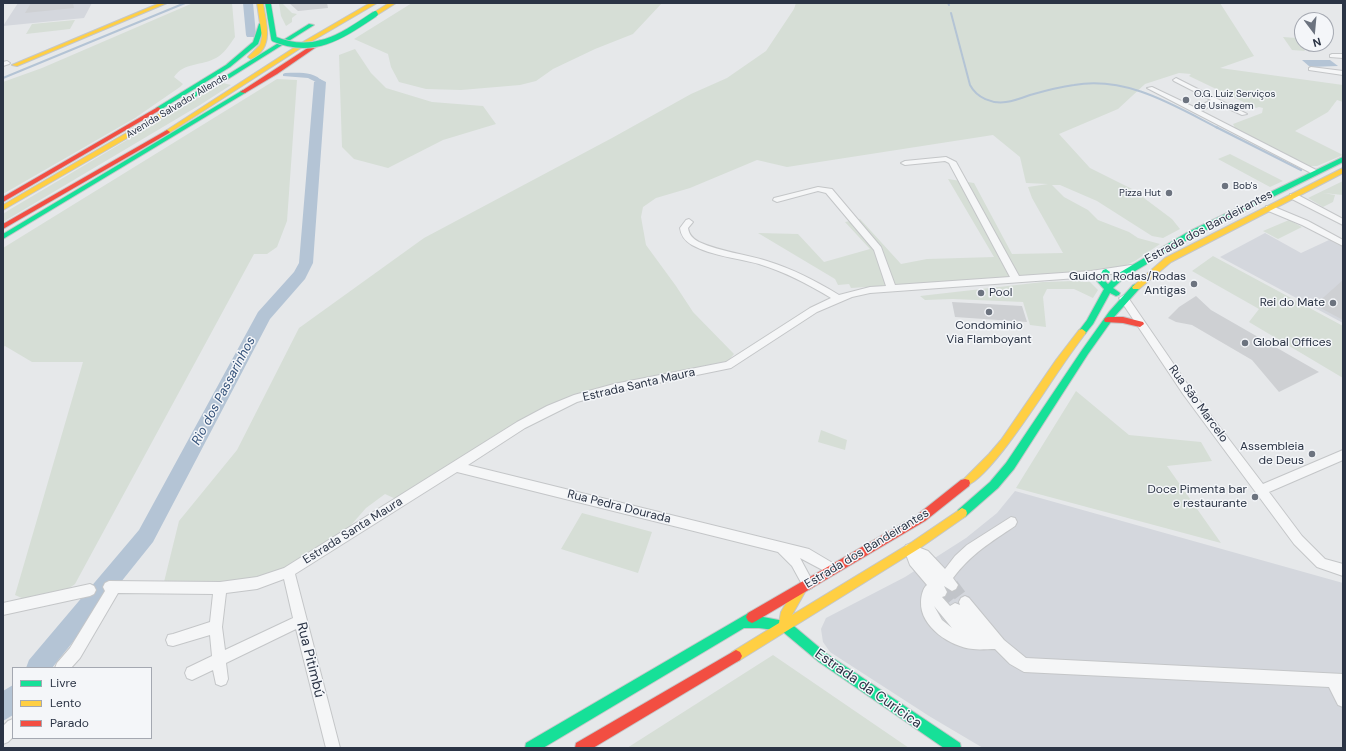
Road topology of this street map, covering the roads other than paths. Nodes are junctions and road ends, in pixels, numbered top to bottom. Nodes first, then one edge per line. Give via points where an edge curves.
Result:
1 (164, 3) edge
2 (260, 3) edge
3 (268, 3) edge
4 (374, 3) edge
5 (386, 3) edge
6 (393, 3) edge
7 (321, 20) dead end
8 (262, 24) junction
9 (320, 42) junction
10 (1332, 56) dead end
11 (1343, 56) edge
12 (6, 66) edge
13 (1311, 69) dead end
14 (264, 70) junction
15 (1343, 73) edge
16 (1176, 80) dead end
17 (208, 86) junction
18 (1150, 88) dead end
19 (1216, 100) junction
20 (1196, 111) junction
21 (1244, 114) dead end
22 (139, 129) junction
23 (150, 141) junction
24 (1343, 159) edge
25 (905, 163) dead end
26 (55, 170) junction
27 (1343, 170) edge
28 (1316, 172) junction
29 (95, 181) junction
30 (1293, 196) junction
31 (3, 200) edge
32 (777, 200) dead end
33 (1278, 203) junction
34 (3, 208) edge
35 (1269, 208) junction
36 (689, 222) dead end
37 (1343, 222) edge
38 (1305, 223) junction
39 (3, 228) edge
40 (3, 236) edge
41 (1343, 243) edge
42 (1131, 268) junction
43 (1106, 272) junction
44 (1078, 275) junction
45 (1016, 279) junction
46 (890, 288) junction
47 (1108, 289) junction
48 (838, 298) junction
49 (1124, 298) junction
50 (1108, 320) junction
51 (1140, 324) junction
52 (1343, 455) edge
53 (456, 467) junction
54 (1262, 490) junction
55 (921, 518) junction
56 (1011, 522) dead end
57 (912, 539) junction
58 (782, 548) junction
59 (867, 549) junction
60 (832, 569) junction
61 (1343, 570) edge
62 (288, 572) junction
63 (949, 582) junction
64 (805, 586) junction
65 (220, 588) junction
66 (935, 589) junction
67 (90, 590) dead end
68 (960, 605) tunnel mouth
69 (3, 609) edge
70 (300, 621) junction
71 (743, 623) junction
72 (785, 626) junction
73 (216, 627) junction
74 (992, 638) junction
75 (173, 640) dead end
76 (219, 661) junction
77 (63, 667) edge
78 (192, 673) dead end
79 (221, 679) dead end
80 (1338, 681) edge
81 (1343, 700) edge
82 (12, 727) edge
83 (3, 737) edge
84 (333, 748) edge
85 (530, 748) edge
86 (581, 748) edge
87 (955, 748) edge

1 - 12 main road via 35,57
2 - 8 main road, Avenida Salvador Allende
3 - 6 main road, bridge via 274,39 292,45 310,45 338,38
4 - 14 main road, Avenida Salvador Allende
5 - 9 main road, Avenida Salvador Allende
7 - 17 main road, Avenida Salvador Allende via 226,78
8 - 17 main road via 265,32 264,42 254,55
8 - 26 main road, Avenida Salvador Allende via 256,43 228,66
9 - 14 main road, Avenida Salvador Allende
9 - 29 main road, Avenida Salvador Allende via 275,73
10 - 11 street
13 - 15 street
14 - 23 main road, Avenida Salvador Allende
16 - 19 street
17 - 22 main road, Avenida Salvador Allende
18 - 20 street
19 - 20 street
19 - 21 street
20 - 28 street
22 - 26 main road
22 - 34 main road, Avenida Salvador Allende
23 - 29 main road
23 - 39 main road, Avenida Salvador Allende
24 - 28 main road, Estrada dos Bandeirantes
25 - 45 street via 946,159 952,162
26 - 31 main road, Avenida Salvador Allende
27 - 30 main road, Estrada dos Bandeirantes
28 - 42 main road, Estrada dos Bandeirantes via 1191,234
29 - 40 main road, Avenida Salvador Allende
30 - 33 main road, Estrada dos Bandeirantes
30 - 37 street
32 - 46 street via 818,189 829,191 878,250
33 - 35 main road, Estrada dos Bandeirantes
33 - 38 street
35 - 38 street
35 - 49 main road, Estrada dos Bandeirantes via 1168,260 1151,271
36 - 48 street via 684,232 692,241 719,252 777,267
38 - 41 street
42 - 43 street, Estrada Santa Maura
42 - 47 main road, Estrada dos Bandeirantes
43 - 44 street, Estrada Santa Maura
43 - 47 main road via 1102,281
44 - 45 street, Estrada Santa Maura
44 - 47 street, Estrada Santa Maura
45 - 46 street, Estrada Santa Maura
46 - 48 street, Estrada Santa Maura via 857,292
47 - 49 main road
47 - 55 main road, Estrada dos Bandeirantes via 1090,322 1056,367 1011,436 978,473
48 - 53 street, Estrada Santa Maura via 798,319 748,354 728,364 574,399 521,425
49 - 50 main road, Estrada dos Bandeirantes
49 - 51 street, Rua São Marcelo
50 - 51 main road
50 - 57 main road, Estrada dos Bandeirantes via 1000,478 972,506
51 - 54 street, Rua São Marcelo
52 - 54 street
53 - 58 street, Rua Pedra Dourada
53 - 62 street, Estrada Santa Maura
54 - 61 street, Rua São Marcelo via 1298,540 1321,563
55 - 57 main road
55 - 59 main road, Estrada dos Bandeirantes
56 - 63 street via 961,557
57 - 59 main road via 890,548
57 - 63 street
57 - 66 street via 914,561
57 - 72 main road, Estrada dos Bandeirantes
58 - 60 street, Rua Pedra Dourada via 803,552
58 - 64 street via 796,562
59 - 60 main road, Estrada dos Bandeirantes
60 - 64 main road, Estrada dos Bandeirantes
62 - 65 street, Estrada Santa Maura via 257,584
62 - 70 street, Rua Pitimbú
63 - 66 street
64 - 71 main road, Estrada dos Bandeirantes
64 - 72 main road via 785,616
65 - 73 street
65 - 77 street, Estrada Santa Maura via 112,587 75,653
66 - 74 street via 927,608 931,616 947,632 960,640 973,643
67 - 69 street
68 - 74 street via 975,629
70 - 76 street
70 - 84 street, Rua Pitimbú
71 - 72 main road via 759,622
71 - 85 main road, Estrada dos Bandeirantes
72 - 86 main road, Estrada dos Bandeirantes
72 - 87 main road, Estrada da Curicica via 823,658
73 - 75 street
73 - 76 street
74 - 80 street via 1004,651 1024,665
76 - 78 street
76 - 79 street
80 - 81 street
82 - 83 street

